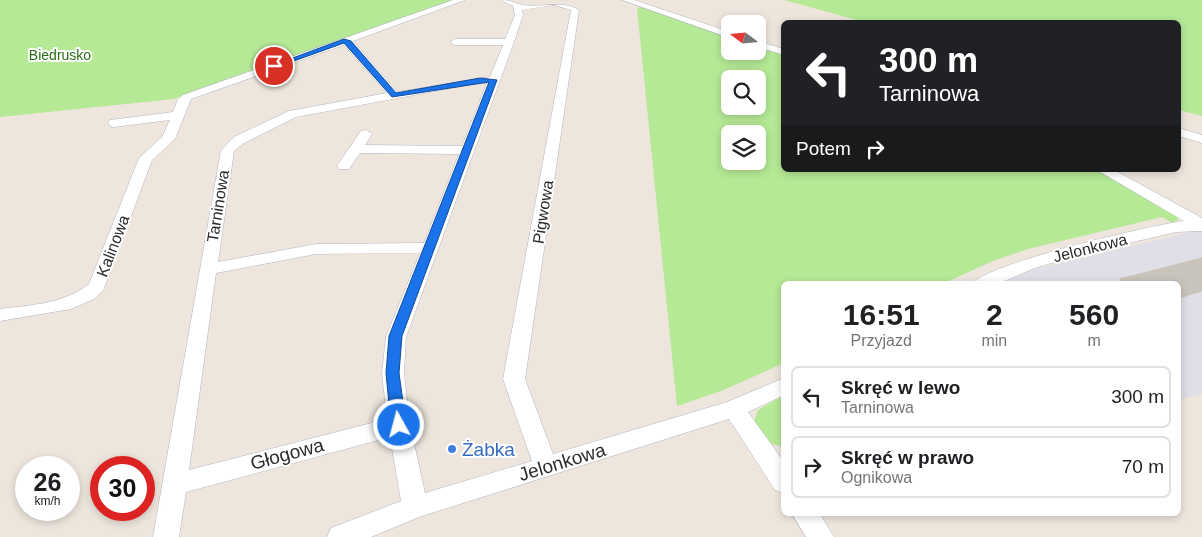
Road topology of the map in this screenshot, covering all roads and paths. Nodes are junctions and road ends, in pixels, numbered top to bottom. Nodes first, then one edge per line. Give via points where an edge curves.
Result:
1 (461, 0) edge
2 (626, 0) edge
3 (512, 4) edge
4 (721, 32) edge
5 (344, 41) junction
6 (455, 42) dead end
7 (509, 42) junction
8 (766, 46) edge
9 (781, 51) edge
10 (494, 80) junction
11 (394, 95) junction
12 (177, 115) junction
13 (114, 123) dead end
14 (1181, 133) edge
15 (366, 134) dead end
16 (1202, 139) edge
17 (356, 149) junction
18 (466, 150) junction
19 (344, 166) dead end
20 (1108, 172) edge
21 (1202, 225) edge
22 (429, 248) junction
23 (208, 269) junction
24 (989, 281) edge
25 (0, 315) edge
26 (781, 387) edge
27 (734, 409) junction
28 (399, 425) junction
29 (546, 467) junction
30 (781, 478) edge
31 (175, 484) junction
32 (415, 507) junction
33 (806, 516) edge
34 (166, 537) edge
35 (340, 537) edge
36 (822, 537) edge

1 - 5 street, Kalinowa
2 - 4 street
3 - 7 street
3 - 29 street, Pigwowa via 556,2 574,10 514,379
5 - 11 street
5 - 12 street, Kalinowa via 187,97
6 - 7 street
7 - 10 street
8 - 9 street
10 - 11 street, Tarninowa
10 - 18 street
11 - 23 street, Tarninowa via 293,114 233,145 226,156
12 - 13 street
12 - 25 street, Kalinowa via 168,139 146,158 97,287 73,304
14 - 16 street
15 - 17 street
17 - 18 street
17 - 19 street
18 - 22 street
20 - 21 street
21 - 24 street, Jelonkowa via 1176,228 1053,257
22 - 23 street via 316,249
22 - 28 street via 396,336 393,373
23 - 31 street, Tarninowa
26 - 27 street, Jelonkowa
27 - 29 street, Jelonkowa
27 - 30 street
28 - 31 street, Głogowa
28 - 32 street
29 - 32 street, Jelonkowa
31 - 34 street, Tarninowa
32 - 35 street, Jelonkowa
33 - 36 street

